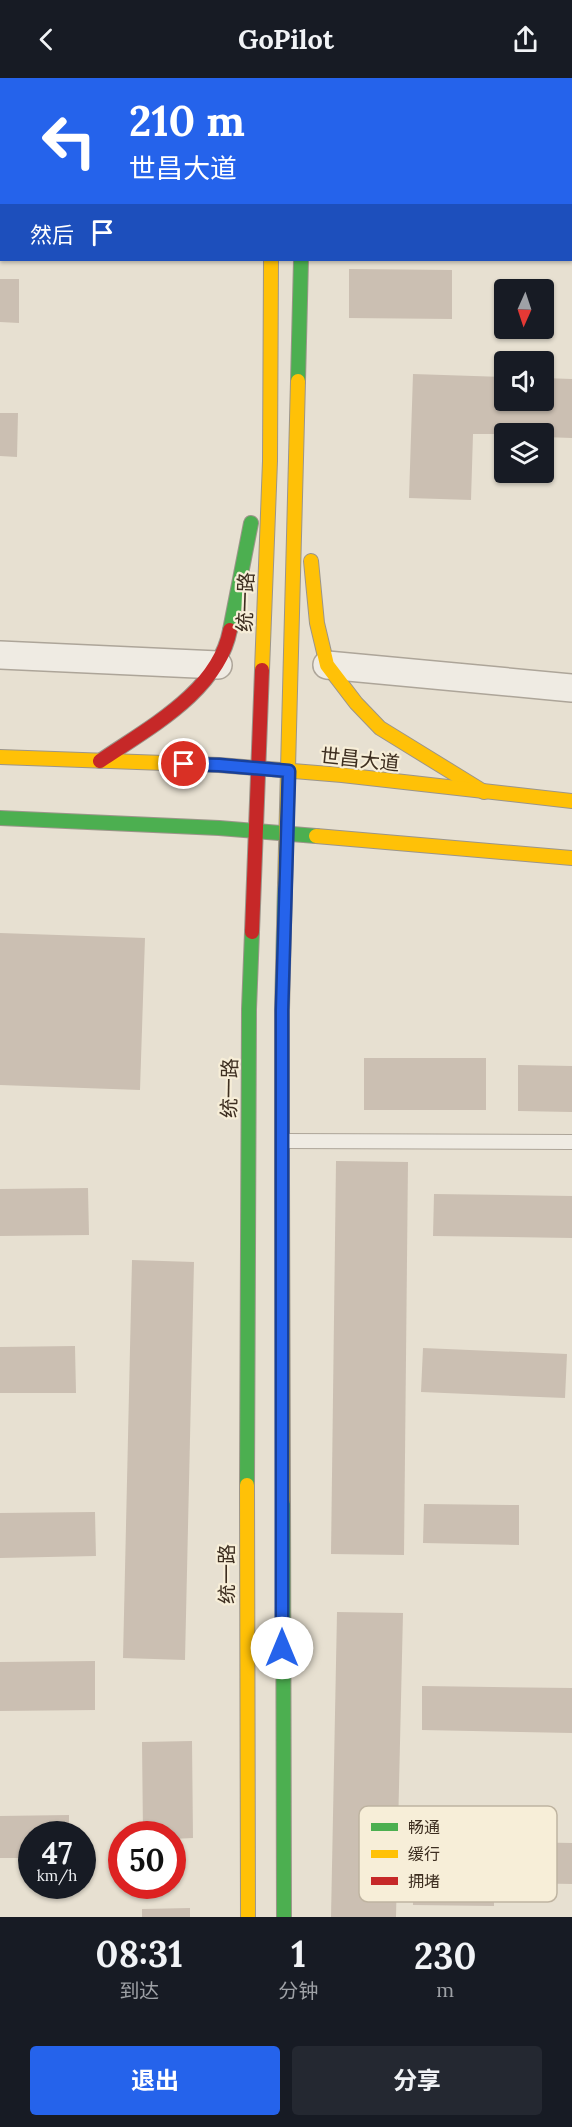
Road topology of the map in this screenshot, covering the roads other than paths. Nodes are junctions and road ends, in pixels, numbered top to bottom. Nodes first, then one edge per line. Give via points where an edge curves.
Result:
1 (271, 261) edge
2 (301, 261) edge
3 (270, 461) junction
4 (295, 474) junction
5 (0, 655) edge
6 (218, 665) junction
7 (327, 665) junction
8 (572, 688) edge
9 (0, 757) edge
10 (100, 761) junction
11 (258, 768) junction
12 (289, 771) junction
13 (483, 792) junction
14 (572, 801) edge
15 (0, 818) edge
16 (256, 831) junction
17 (287, 834) junction
18 (572, 858) edge
19 (282, 1141) junction
20 (572, 1142) edge
21 (248, 1917) edge
22 (284, 1917) edge

1 - 3 main road, 统一路
2 - 4 main road
3 - 6 main road via 253,514 228,642
3 - 11 main road, 统一路
4 - 7 main road via 308,519 317,623
4 - 12 main road
5 - 6 street
6 - 10 main road via 177,708
7 - 8 street
7 - 13 main road via 380,728
9 - 10 main road, 世昌大道
10 - 11 main road, 世昌大道
11 - 12 main road, 世昌大道
11 - 16 main road, 统一路
12 - 13 main road, 世昌大道
12 - 17 main road
13 - 14 main road, 世昌大道
15 - 16 main road
16 - 17 main road
16 - 21 main road, 统一路 via 249,1009
17 - 18 main road
17 - 19 main road
19 - 20 lane
19 - 22 main road

